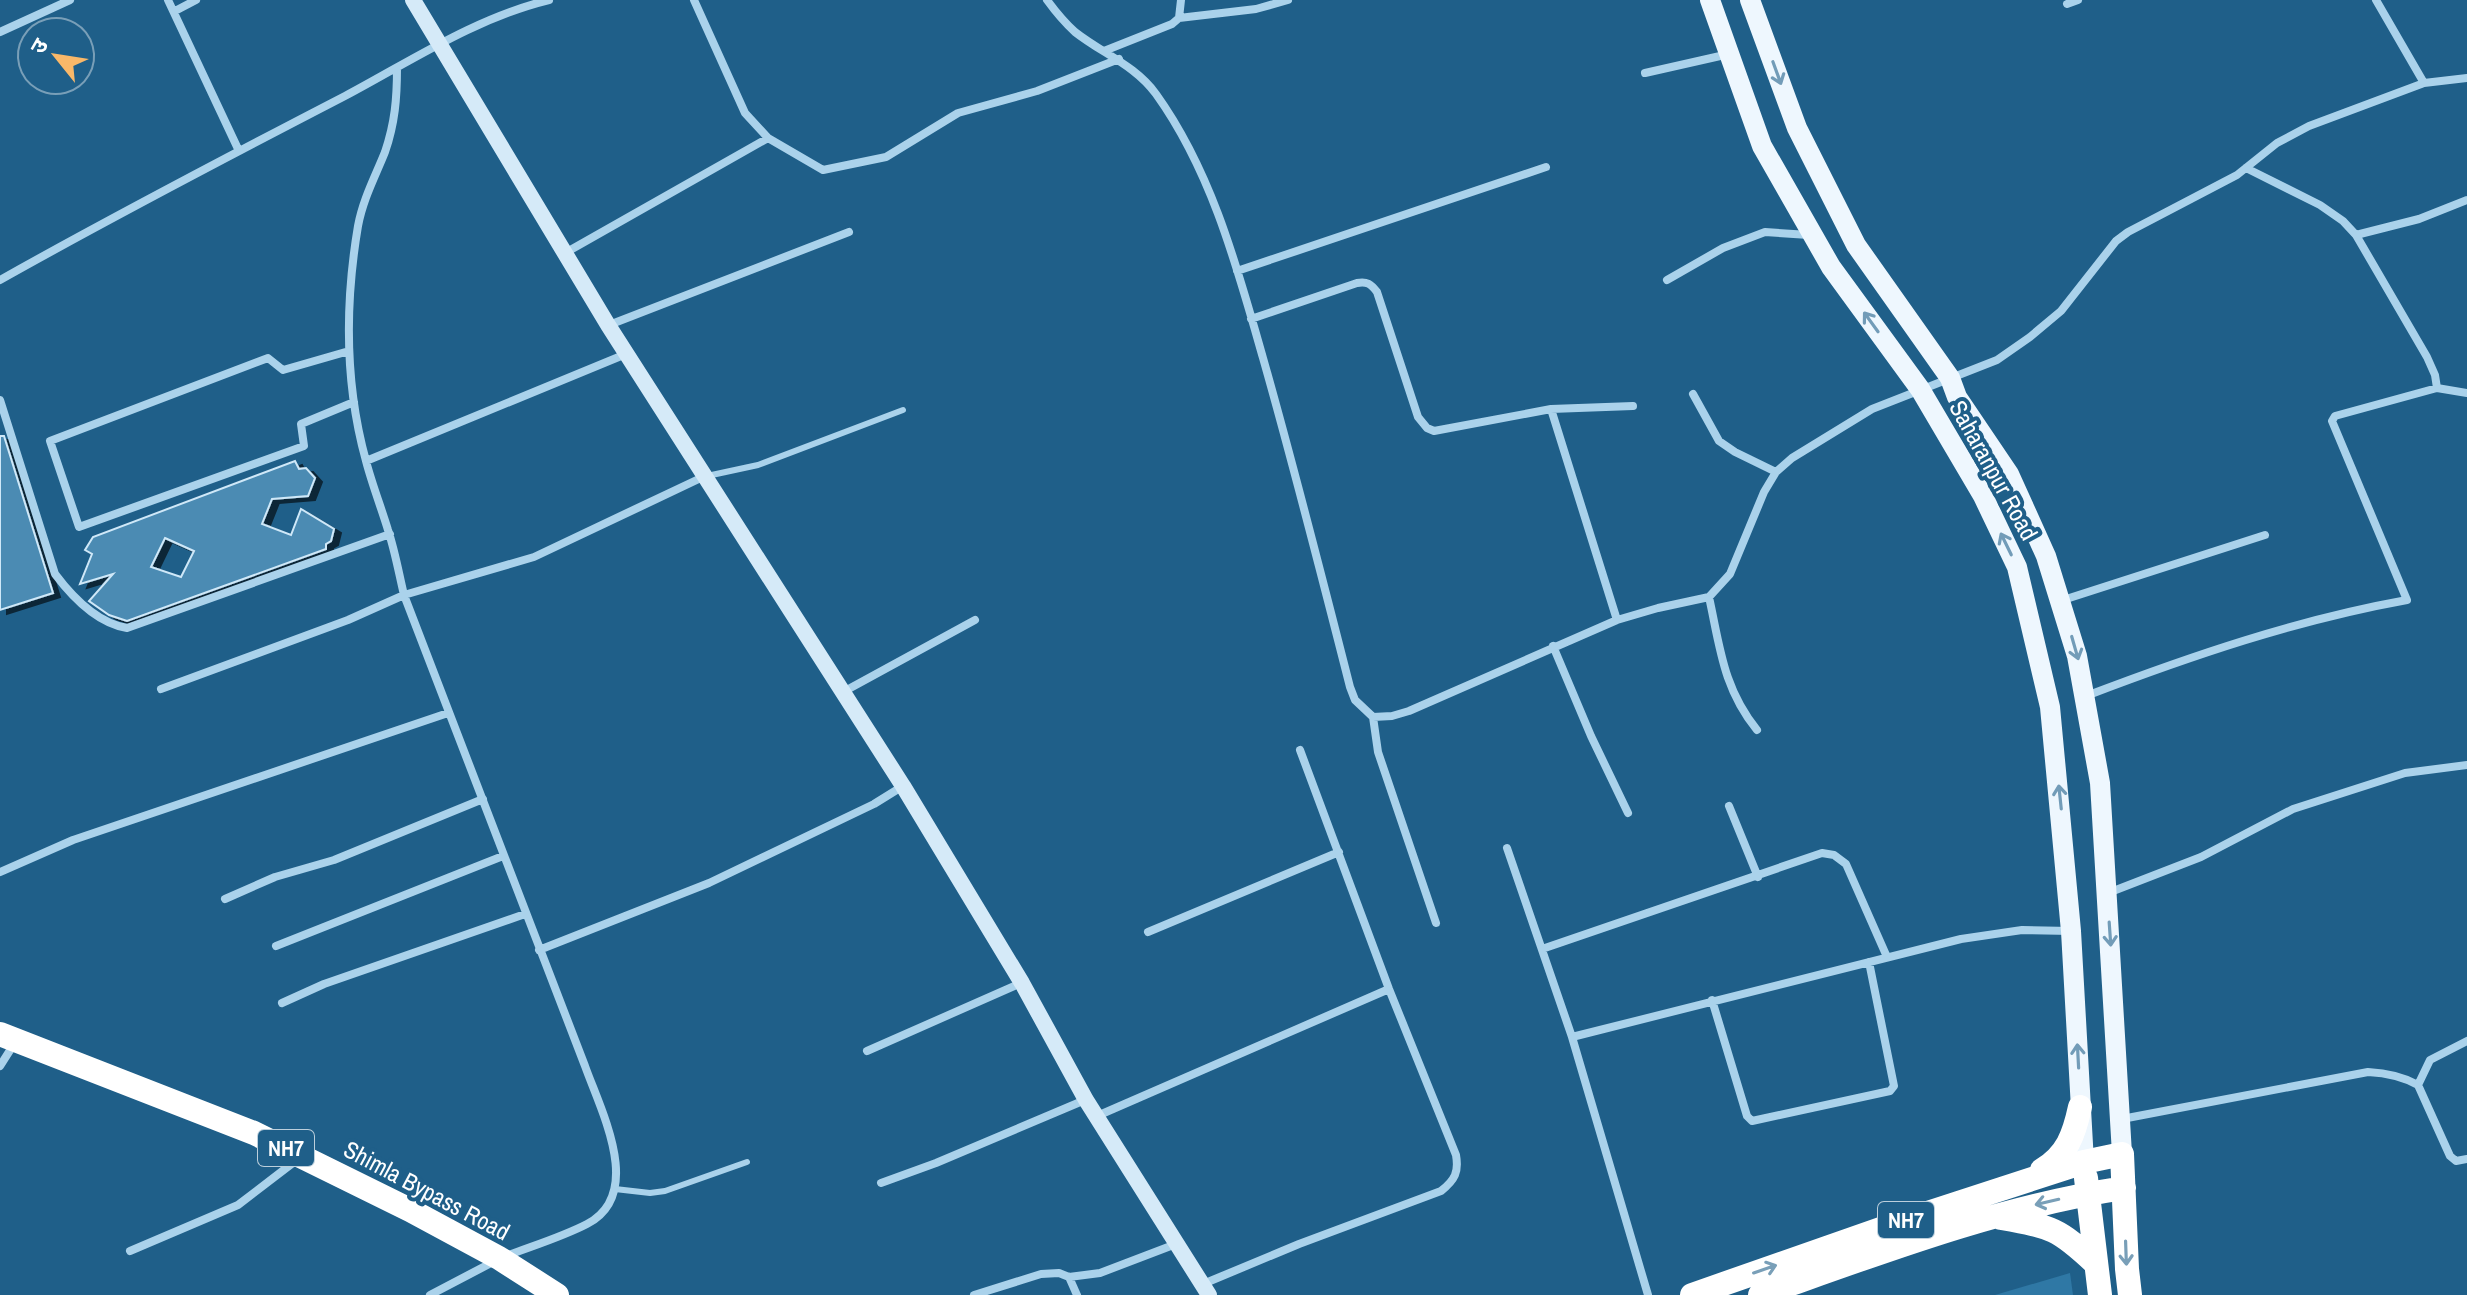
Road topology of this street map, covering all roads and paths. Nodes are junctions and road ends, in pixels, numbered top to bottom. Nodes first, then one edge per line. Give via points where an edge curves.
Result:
1 (70, 0) edge
2 (168, 0) edge
3 (196, 0) edge
4 (413, 0) edge
5 (694, 0) edge
6 (1047, 0) edge
7 (1181, 0) edge
8 (1288, 0) edge
9 (1710, 0) edge
10 (1750, 0) edge
11 (2078, 0) edge
12 (2376, 0) edge
13 (542, 1) edge
14 (2067, 4) dead end
15 (175, 11) junction
16 (1179, 18) junction
17 (0, 32) edge
18 (438, 45) junction
19 (1104, 51) junction
20 (1730, 54) junction
21 (1119, 59) junction
22 (397, 68) junction
23 (1645, 73) dead end
24 (2467, 78) edge
25 (2424, 83) junction
26 (768, 138) junction
27 (239, 151) junction
28 (1546, 167) dead end
29 (2246, 168) junction
30 (2467, 200) edge
31 (849, 232) dead end
32 (2356, 235) junction
33 (1814, 236) junction
34 (565, 253) junction
35 (1237, 271) junction
36 (0, 280) edge
37 (1667, 280) dead end
38 (1251, 319) junction
39 (608, 325) junction
40 (349, 351) junction
41 (626, 354) junction
42 (1950, 378) junction
43 (2437, 388) junction
44 (1920, 389) junction
45 (2467, 393) edge
46 (1693, 394) dead end
47 (0, 400) edge
48 (354, 402) junction
49 (1633, 406) dead end
50 (1551, 409) junction
51 (903, 410) dead end
52 (366, 461) junction
53 (1776, 472) junction
54 (703, 477) junction
55 (390, 534) junction
56 (2265, 535) dead end
57 (404, 595) junction
58 (1709, 597) junction
59 (2060, 601) junction
60 (975, 620) dead end
61 (1617, 620) junction
62 (1553, 646) junction
63 (161, 689) dead end
64 (843, 693) junction
65 (2085, 696) junction
66 (448, 713) junction
67 (1373, 717) junction
68 (1757, 730) dead end
69 (1300, 750) dead end
70 (2467, 765) edge
71 (903, 786) junction
72 (483, 799) junction
73 (1729, 806) dead end
74 (1628, 813) dead end
75 (1507, 848) dead end
76 (1339, 852) junction
77 (503, 856) junction
78 (0, 872) edge
79 (1758, 877) junction
80 (2107, 893) junction
81 (225, 899) dead end
82 (525, 914) junction
83 (1436, 923) dead end
84 (2071, 931) junction
85 (1148, 932) dead end
86 (276, 946) dead end
87 (1542, 949) junction
88 (539, 950) junction
89 (1887, 957) junction
90 (1869, 962) junction
91 (1022, 983) junction
92 (1389, 989) junction
93 (1712, 1000) junction
94 (282, 1003) dead end
95 (8, 1037) edge
96 (1572, 1037) junction
97 (2467, 1041) edge
98 (867, 1051) dead end
99 (0, 1066) edge
100 (2418, 1085) junction
101 (1086, 1100) junction
102 (2080, 1107) junction
103 (1096, 1116) junction
104 (2121, 1119) junction
105 (2122, 1154) junction
106 (302, 1156) junction
107 (2467, 1159) edge
108 (747, 1162) dead end
109 (2084, 1162) junction
110 (881, 1183) dead end
111 (2016, 1185) junction
112 (2124, 1188) junction
113 (615, 1189) junction
114 (2088, 1193) junction
115 (1994, 1217) junction
116 (1177, 1244) junction
117 (130, 1251) dead end
118 (499, 1258) junction
119 (2096, 1264) junction
120 (1069, 1277) junction
121 (1206, 1290) edge
122 (430, 1295) edge
123 (557, 1295) edge
124 (974, 1295) edge
125 (1077, 1295) edge
126 (1648, 1295) edge
127 (1692, 1295) edge
128 (1760, 1295) edge
129 (2100, 1295) edge
130 (2130, 1295) edge

1 - 17 street
2 - 15 street
3 - 15 street
4 - 18 street
5 - 26 street via 745,113
6 - 19 street via 1075,31
7 - 16 street
8 - 16 street
9 - 20 main road, Saharanpur Road
10 -> 42 main road, Saharanpur Road via 1797,128 1856,245
11 - 14 street
12 - 25 street
13 - 18 street
15 - 27 street
16 - 19 street
18 - 22 street
18 - 34 street
19 - 21 street
20 - 23 street
20 - 33 main road, Saharanpur Road via 1762,146
21 - 26 street via 1037,91 958,113 886,157 823,170
21 - 35 street via 1154,92 1185,144 1215,206
22 - 27 street
22 - 40 street via 394,118 359,225
24 - 25 street
25 - 29 street via 2309,126
26 - 34 street
27 - 36 street
28 - 35 street
29 - 32 street via 2333,213
29 - 42 street via 2128,232 2102,256 2061,311 2030,337 1997,360
30 - 32 street
31 - 39 street
32 - 43 street via 2427,357
33 - 37 street via 1765,232 1723,248
44 -> 33 main road, Saharanpur Road
34 - 39 street
35 - 38 street
38 - 50 street via 1365,281 1377,292 1418,417 1427,428 1434,431
38 - 67 street via 1350,687
39 - 41 street
40 - 48 street
40 - 48 street via 283,370 268,358 50,441 79,527 304,446 301,424
41 - 52 street
41 - 54 street
42 - 44 street
42 - 59 main road, Saharanpur Road via 2009,474
43 - 45 street
43 - 65 street via 2335,416 2331,424 2407,600 2297,624
44 - 53 street via 1872,409
84 -> 44 main road, Saharanpur Road via 2050,707 2017,567 1983,496
46 - 53 street via 1719,441
47 - 55 street via 55,574 112,625 127,628
48 - 52 street
49 - 50 street
50 - 61 street
51 - 54 lane via 758,465
52 - 55 street
53 - 58 street via 1730,574
54 - 57 street via 534,557
54 - 64 street
55 - 57 street
56 - 59 street
57 - 63 street
57 - 66 street
58 - 61 street
58 - 68 street via 1729,684
59 -> 65 main road, Saharanpur Road
60 - 64 street
61 - 62 street
62 - 67 street via 1409,711
62 - 74 street
64 - 71 street
65 - 80 main road, Saharanpur Road via 2100,783
66 - 72 street
66 - 78 street via 73,840
67 - 83 street via 1378,752
69 - 76 street
70 - 80 street via 2405,773 2293,809 2201,857
71 - 88 street via 709,883
71 - 91 street
72 - 77 street
72 - 81 street
73 - 79 street
75 - 87 street
76 - 85 street
76 - 92 street
77 - 82 street
77 - 86 street
79 - 87 street
79 - 89 street via 1817,854 1839,858 1849,869
80 -> 104 main road, Saharanpur Road
82 - 88 street
82 - 94 street
84 - 89 street via 1997,932
102 -> 84 main road, Saharanpur Road
87 - 96 street
88 - 113 street via 611,1138
89 - 90 street
90 - 93 street
90 - 93 street via 1894,1086 1890,1091 1752,1121
91 - 98 street
91 - 101 street
92 - 103 street
92 - 121 street via 1456,1155 1454,1179 1441,1191 1299,1244
93 - 96 street
95 - 99 street
95 - 106 highway, Shimla Bypass Road / NH7
96 - 126 street
97 - 100 street via 2430,1060
100 - 104 street via 2396,1075 2368,1072
100 - 107 street via 2450,1156
101 - 103 street
101 - 110 street
102 - 109 main road, Saharanpur Road
102 - 111 highway via 2058,1161
103 - 116 street
104 - 105 main road, Saharanpur Road
105 - 109 highway, NH7
105 - 112 highway
106 - 117 street via 238,1205
106 - 118 highway, Shimla Bypass Road / NH7
108 - 113 lane via 665,1191
109 - 111 highway, NH7
109 - 114 highway
127 -> 111 highway, NH7
112 - 114 highway, NH7
112 -> 130 highway
113 - 118 street via 605,1210 588,1224
114 -> 115 highway, NH7
114 - 119 highway
115 - 119 highway via 2066,1235
115 - 128 highway, NH7
116 - 120 street via 1100,1273
116 - 121 street
118 - 122 street
118 - 123 highway, Shimla Bypass Road / NH7
119 - 129 highway
120 - 124 street via 1041,1274
120 - 125 street

